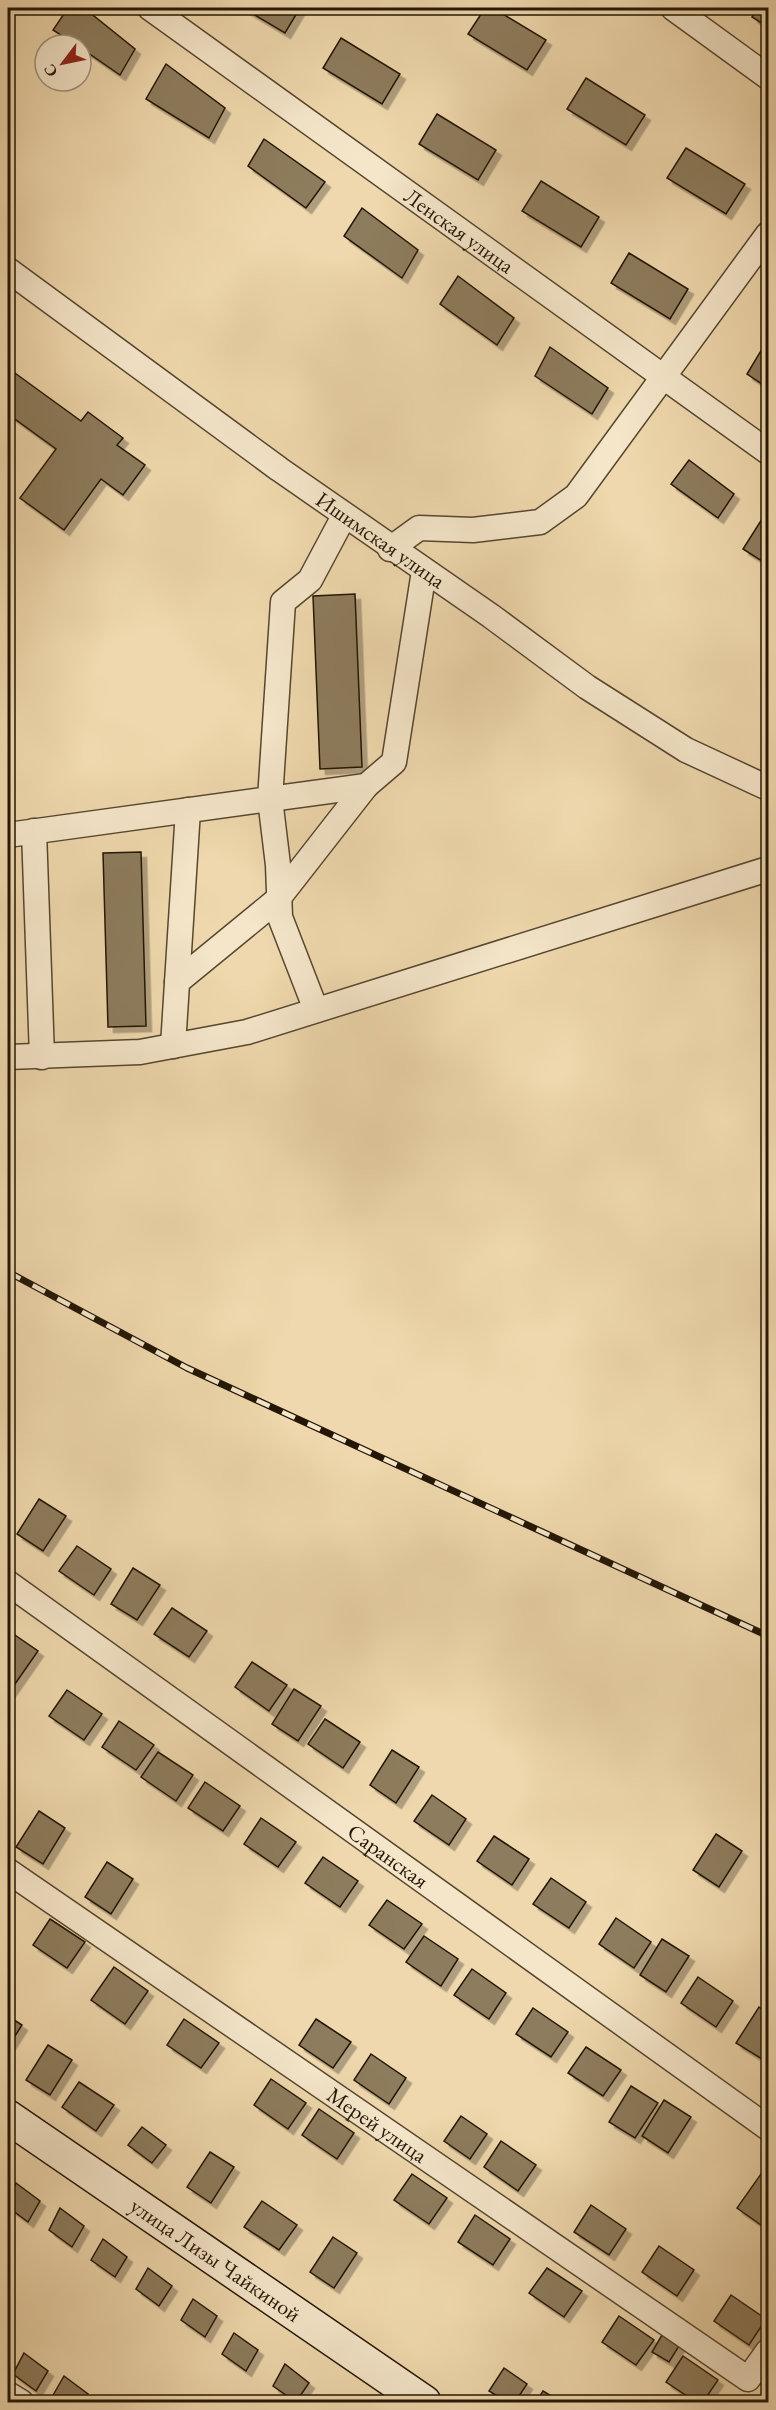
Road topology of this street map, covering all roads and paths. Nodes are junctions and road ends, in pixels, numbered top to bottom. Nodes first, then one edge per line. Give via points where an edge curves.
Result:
1 (150, 8) edge
2 (673, 8) edge
3 (768, 77) edge
4 (768, 234) edge
5 (8, 270) edge
6 (665, 377) junction
7 (768, 452) edge
8 (344, 516) junction
9 (390, 549) junction
10 (424, 571) junction
11 (366, 786) junction
12 (768, 788) edge
13 (270, 799) junction
14 (188, 810) junction
15 (34, 831) junction
16 (8, 835) edge
17 (768, 869) edge
18 (277, 900) junction
19 (177, 982) junction
20 (316, 1010) junction
21 (173, 1046) junction
22 (8, 1057) edge
23 (42, 1057) junction
24 (8, 1583) edge
25 (8, 1871) edge
26 (8, 2117) edge
27 (768, 2128) edge
28 (768, 2351) edge
29 (8, 2394) edge
30 (21, 2403) edge
31 (424, 2403) edge

1 - 6 street, Ленская улица
2 - 3 street
4 - 6 street
5 - 8 street, Ишимская улица
6 - 7 street, Ленская улица
6 - 9 street via 576,496 540,522 473,530 419,528
8 - 9 street, Ишимская улица
8 - 13 street via 310,580 283,602
9 - 10 street, Ишимская улица
10 - 11 street via 394,762
10 - 12 street, Ишимская улица via 587,687 686,750
11 - 13 street
11 - 18 street
13 - 14 street
13 - 18 street via 278,865
14 - 15 street
14 - 19 street
15 - 16 street
15 - 23 street
17 - 20 street
18 - 19 street
18 - 20 street
19 - 21 street
20 - 21 street via 247,1032
21 - 23 street via 140,1052
22 - 23 street
24 - 27 street, Саранская
25 - 28 street, Мерей улица via 748,2379
26 - 31 street, улица Лизы Чайкиной
29 - 30 street

